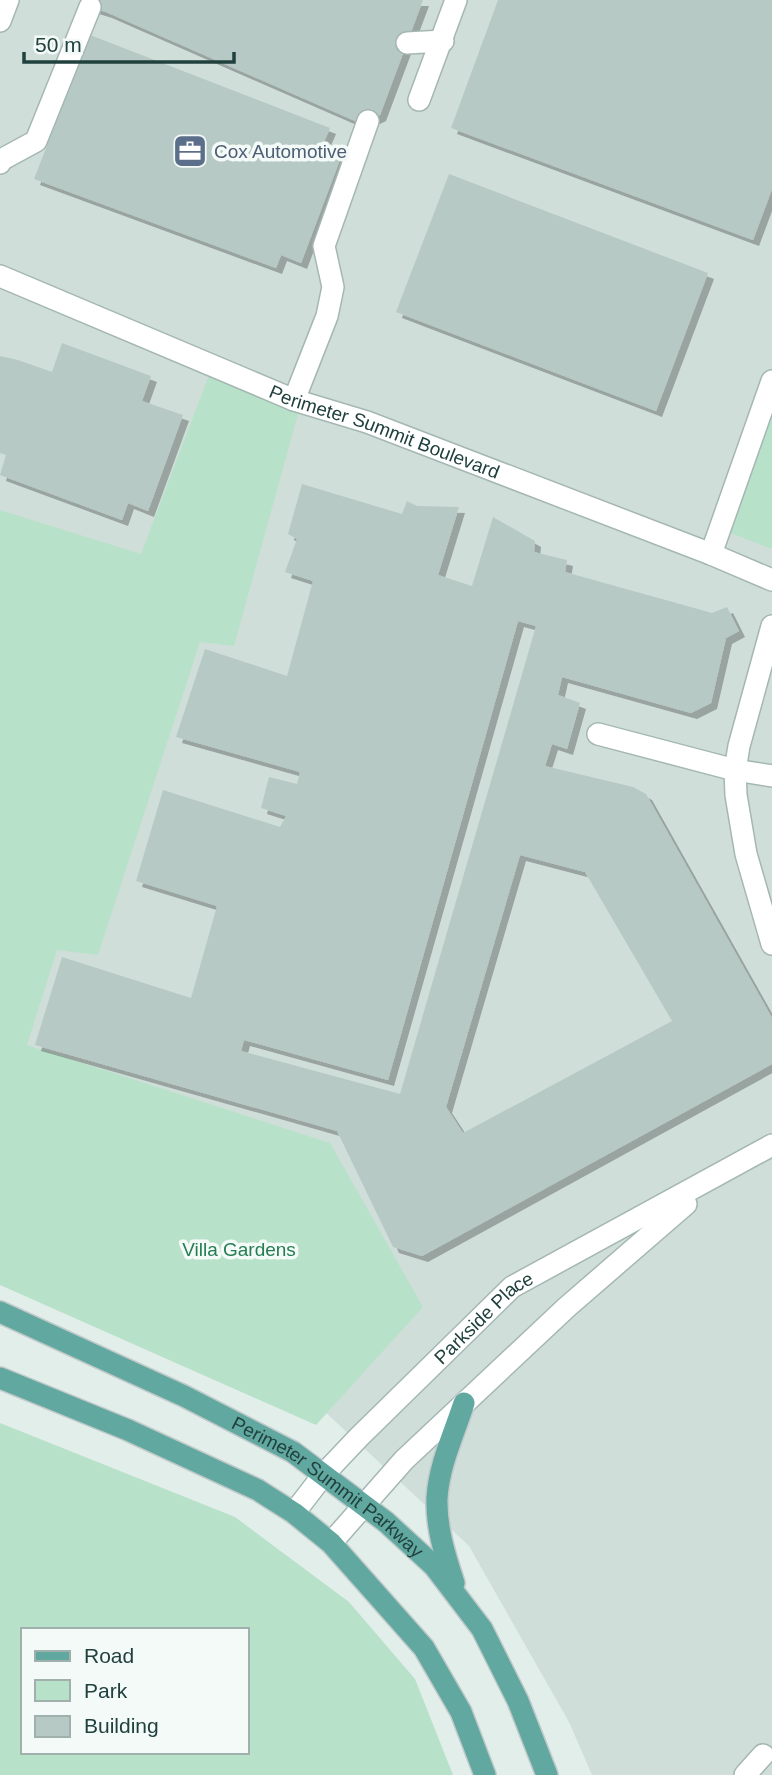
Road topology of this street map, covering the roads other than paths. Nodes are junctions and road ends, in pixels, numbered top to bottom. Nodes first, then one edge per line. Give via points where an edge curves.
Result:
1 (8, 0) edge
2 (456, 0) edge
3 (90, 7) dead end
4 (0, 21) edge
5 (443, 41) junction
6 (407, 43) dead end
7 (419, 100) dead end
8 (368, 121) dead end
9 (0, 163) edge
10 (0, 276) edge
11 (772, 382) edge
12 (294, 400) junction
13 (712, 554) junction
14 (772, 580) edge
15 (772, 626) edge
16 (598, 734) dead end
17 (735, 769) junction
18 (772, 776) edge
19 (772, 944) edge
20 (772, 1145) edge
21 (716, 1178) junction
22 (0, 1312) edge
23 (0, 1378) edge
24 (464, 1403) junction
25 (324, 1474) junction
26 (364, 1505) junction
27 (294, 1513) junction
28 (331, 1543) junction
29 (457, 1595) junction
30 (763, 1755) dead end
31 (485, 1775) edge
32 (547, 1775) edge
33 (746, 1775) edge

1 - 4 street
2 - 5 street
3 - 9 street via 36,141
5 - 6 street
5 - 7 street
8 - 12 street via 324,246 333,287 327,316
10 - 12 street, Perimeter Summit Boulevard
11 - 13 street
12 - 13 street, Perimeter Summit Boulevard via 367,422
13 - 14 street, Perimeter Summit Boulevard
15 - 17 street
16 - 17 street
17 - 18 street
17 - 19 street via 746,854
20 - 21 street, Parkside Place
21 - 24 street, Parkside Place via 566,1307
21 - 25 street, Parkside Place via 512,1287
22 - 25 main road, Perimeter Summit Parkway via 184,1396 293,1452
23 - 27 main road, Perimeter Summit Parkway via 128,1430 258,1490
24 - 26 street, Parkside Place
24 - 29 main road via 446,1452 437,1498 443,1550
25 - 26 main road, Perimeter Summit Parkway
25 - 27 street, Parkside Place
26 - 28 street, Parkside Place
26 - 29 main road, Perimeter Summit Parkway via 434,1566
27 - 28 main road, Perimeter Summit Parkway
28 - 31 main road, Perimeter Summit Parkway via 424,1648 461,1712
29 - 32 main road, Perimeter Summit Parkway via 482,1629 518,1701
30 - 33 street

